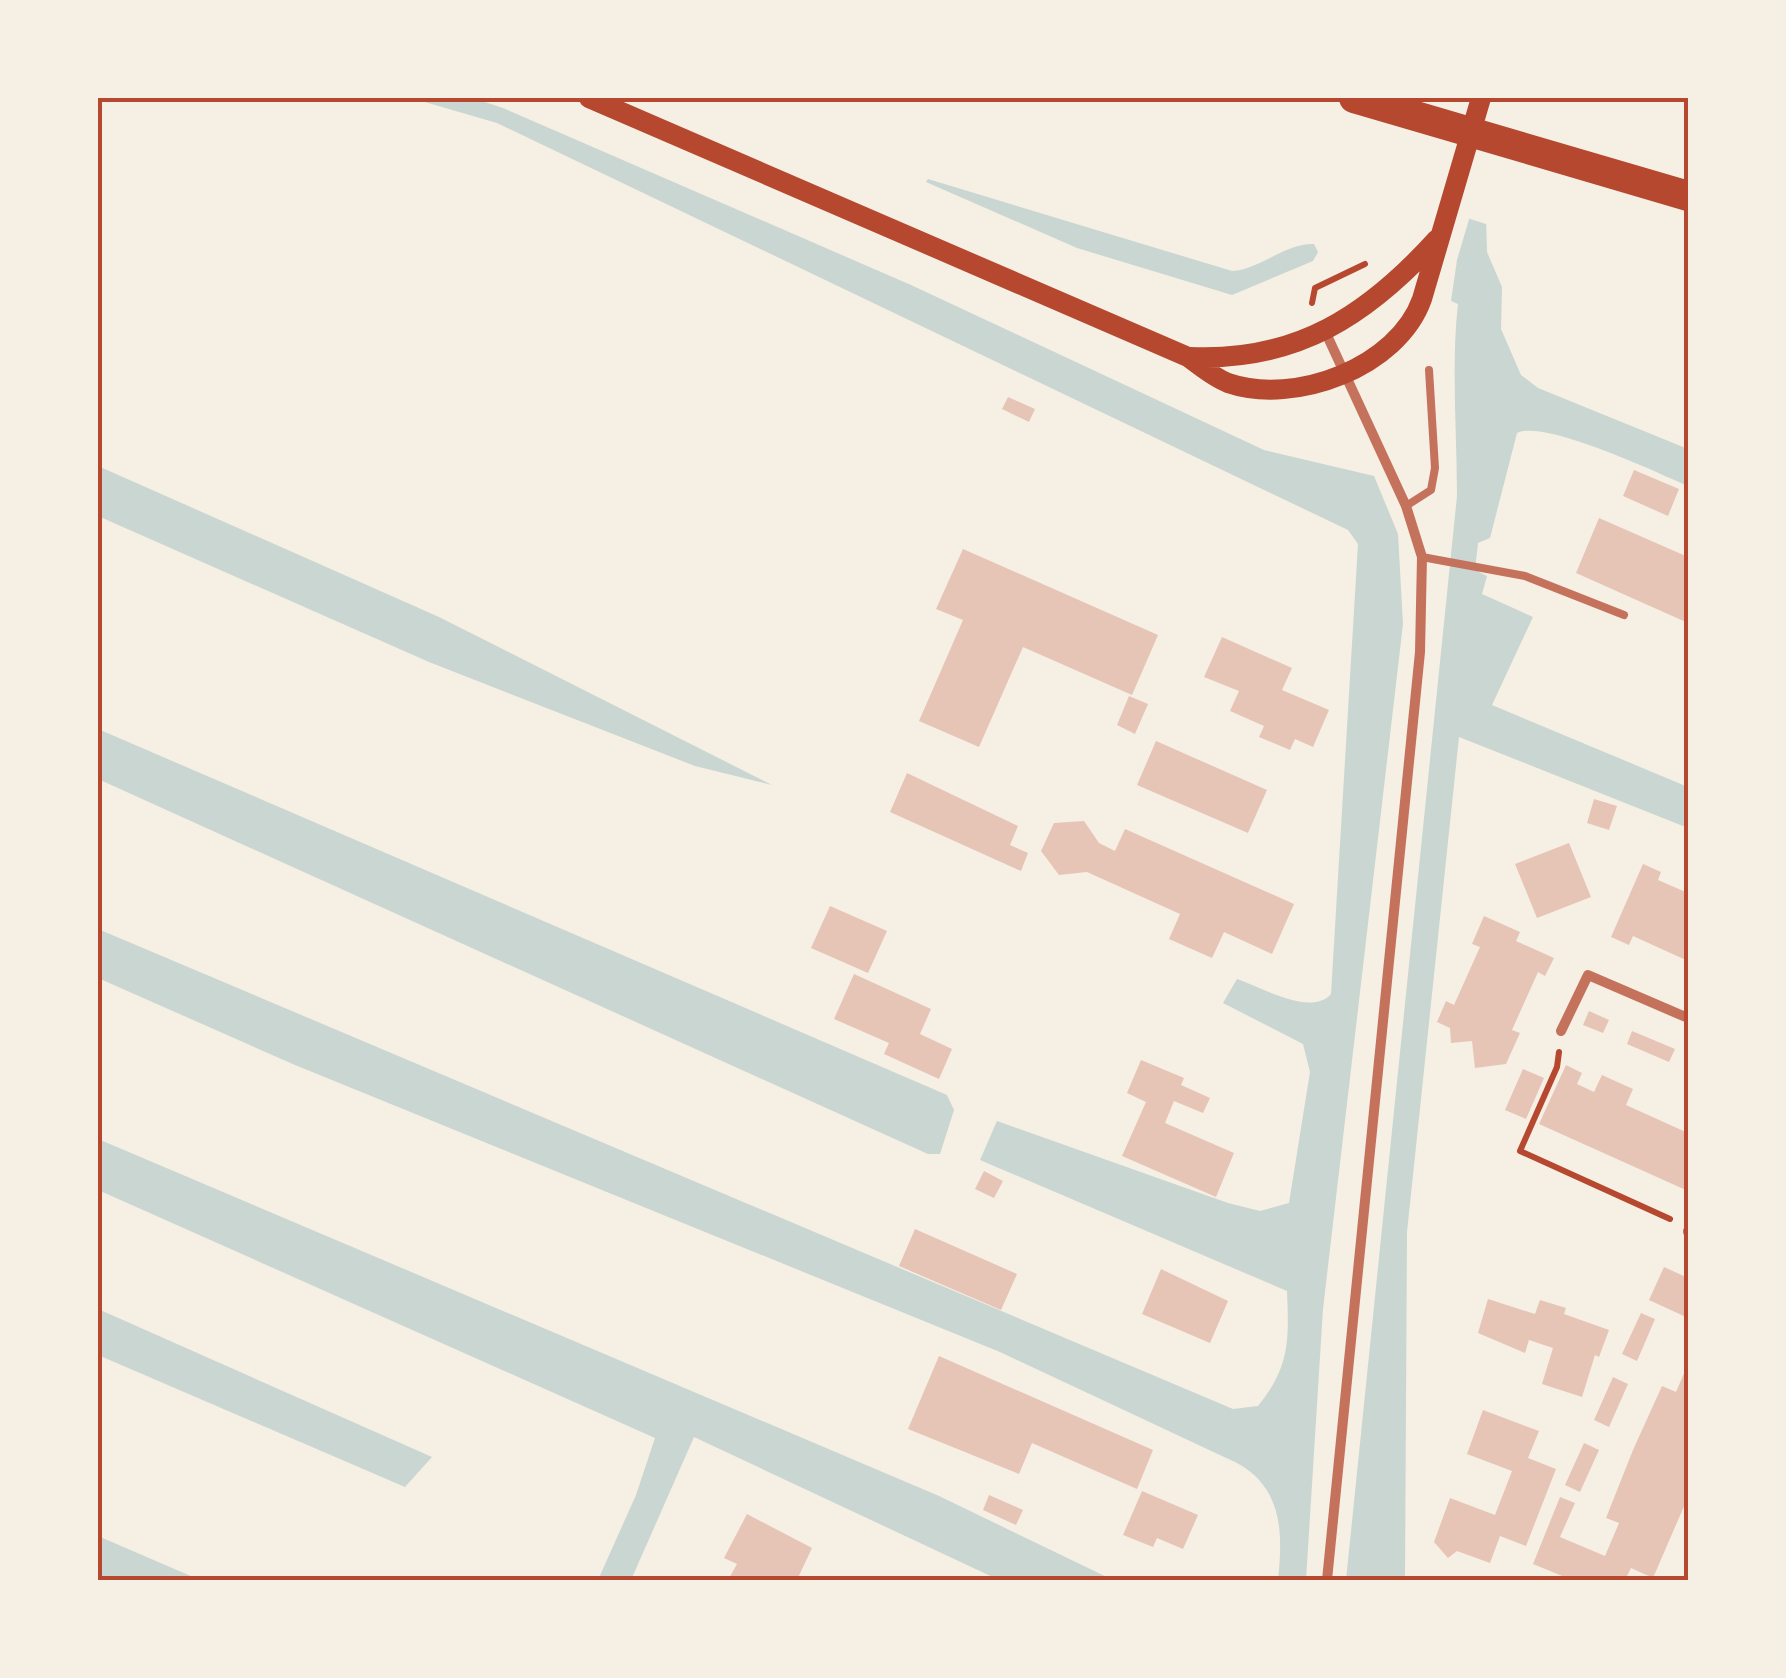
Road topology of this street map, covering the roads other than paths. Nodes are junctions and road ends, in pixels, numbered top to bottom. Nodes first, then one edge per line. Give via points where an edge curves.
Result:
1 (589, 98) edge
2 (1354, 98) edge
3 (1482, 98) edge
4 (1688, 196) edge
5 (1440, 236) junction
6 (1325, 332) junction
7 (1188, 357) junction
8 (1430, 370) dead end
9 (1343, 372) junction
10 (1406, 506) junction
11 (1428, 558) junction
12 (1624, 614) dead end
13 (1688, 1018) edge
14 (1561, 1032) road end
15 (1326, 1580) edge

1 - 7 main road
2 - 4 highway
3 - 5 main road
5 - 6 main road via 1382,296
5 - 9 main road via 1407,326 1381,352
6 - 7 main road via 1236,357
6 - 9 street
7 - 9 main road via 1223,380 1253,387 1298,386
8 - 10 lane via 1434,479 1432,490
9 - 10 street
10 - 11 street
11 - 12 lane via 1525,576
11 - 15 street
13 - 14 street via 1588,975

